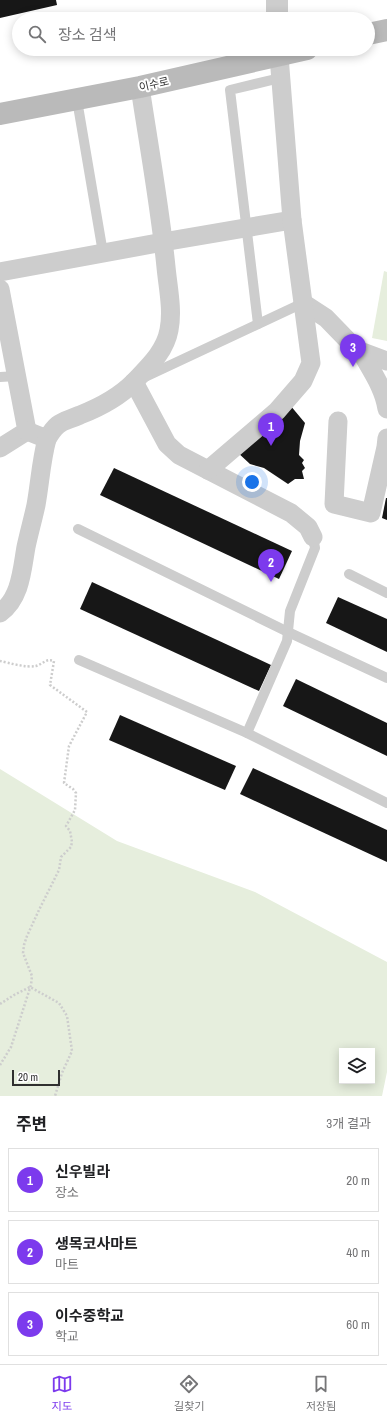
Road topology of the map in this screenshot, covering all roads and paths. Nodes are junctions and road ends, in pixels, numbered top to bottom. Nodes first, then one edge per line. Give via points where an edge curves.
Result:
1 (277, 0) edge
2 (277, 12) edge
3 (387, 30) edge
4 (375, 33) edge
5 (262, 56) edge
6 (278, 56) edge
7 (280, 78) junction
8 (140, 87) junction
9 (77, 100) junction
10 (0, 114) edge
11 (292, 220) junction
12 (246, 228) junction
13 (163, 242) junction
14 (103, 253) junction
15 (0, 272) edge
16 (0, 289) edge
17 (303, 303) junction
18 (258, 324) junction
19 (361, 352) junction
20 (387, 361) edge
21 (8, 377) edge
22 (134, 382) junction
23 (387, 409) edge
24 (338, 422) dead end
25 (27, 431) junction
26 (387, 438) edge
27 (47, 439) junction
28 (0, 448) edge
29 (208, 470) junction
30 (78, 529) dead end
31 (313, 537) joint
32 (349, 574) dead end
33 (387, 593) edge
34 (0, 613) edge
35 (288, 632) junction
36 (79, 660) dead end
37 (0, 661) edge
38 (387, 678) edge
39 (247, 733) junction
40 (387, 803) edge
41 (30, 988) junction
42 (0, 1004) edge
43 (0, 1064) edge
44 (55, 1096) edge

1 - 2 street
3 - 4 main road
5 - 8 main road, 이수로
6 - 7 street
7 - 11 street
7 - 12 lane via 230,90
8 - 9 main road, 이수로
8 - 13 street
9 - 10 main road, 이수로
9 - 14 lane
11 - 12 street
11 - 17 street
12 - 13 street
12 - 18 lane
13 - 14 street
13 - 22 street via 170,308 169,331 157,356
14 - 15 street
16 - 21 street
17 - 18 lane
17 - 19 street via 326,318
17 - 29 street via 311,363 303,381 277,411
18 - 22 lane
19 - 20 street
19 - 23 street via 379,383
21 - 25 street
22 - 27 street via 112,398 61,422 53,428
22 - 29 street via 167,444 179,455
24 - 26 street via 334,504 371,513
25 - 27 street
25 - 28 street
27 - 34 street via 22,576 6,609
29 - 31 street via 291,513 308,526
30 - 35 lane
31 - 35 lane via 315,548 290,611
32 - 33 lane
35 - 38 lane
35 - 39 lane via 287,641
36 - 39 lane
37 - 41 path via 36,666 47,660 54,661 50,685 87,712 69,746 64,775 64,783 76,793 75,810 66,826 70,831 71,847 61,857 59,870 24,945 23,953 32,976
39 - 40 lane
41 - 42 path
41 - 43 path via 11,1047
41 - 44 path via 59,1003 68,1016 72,1051

